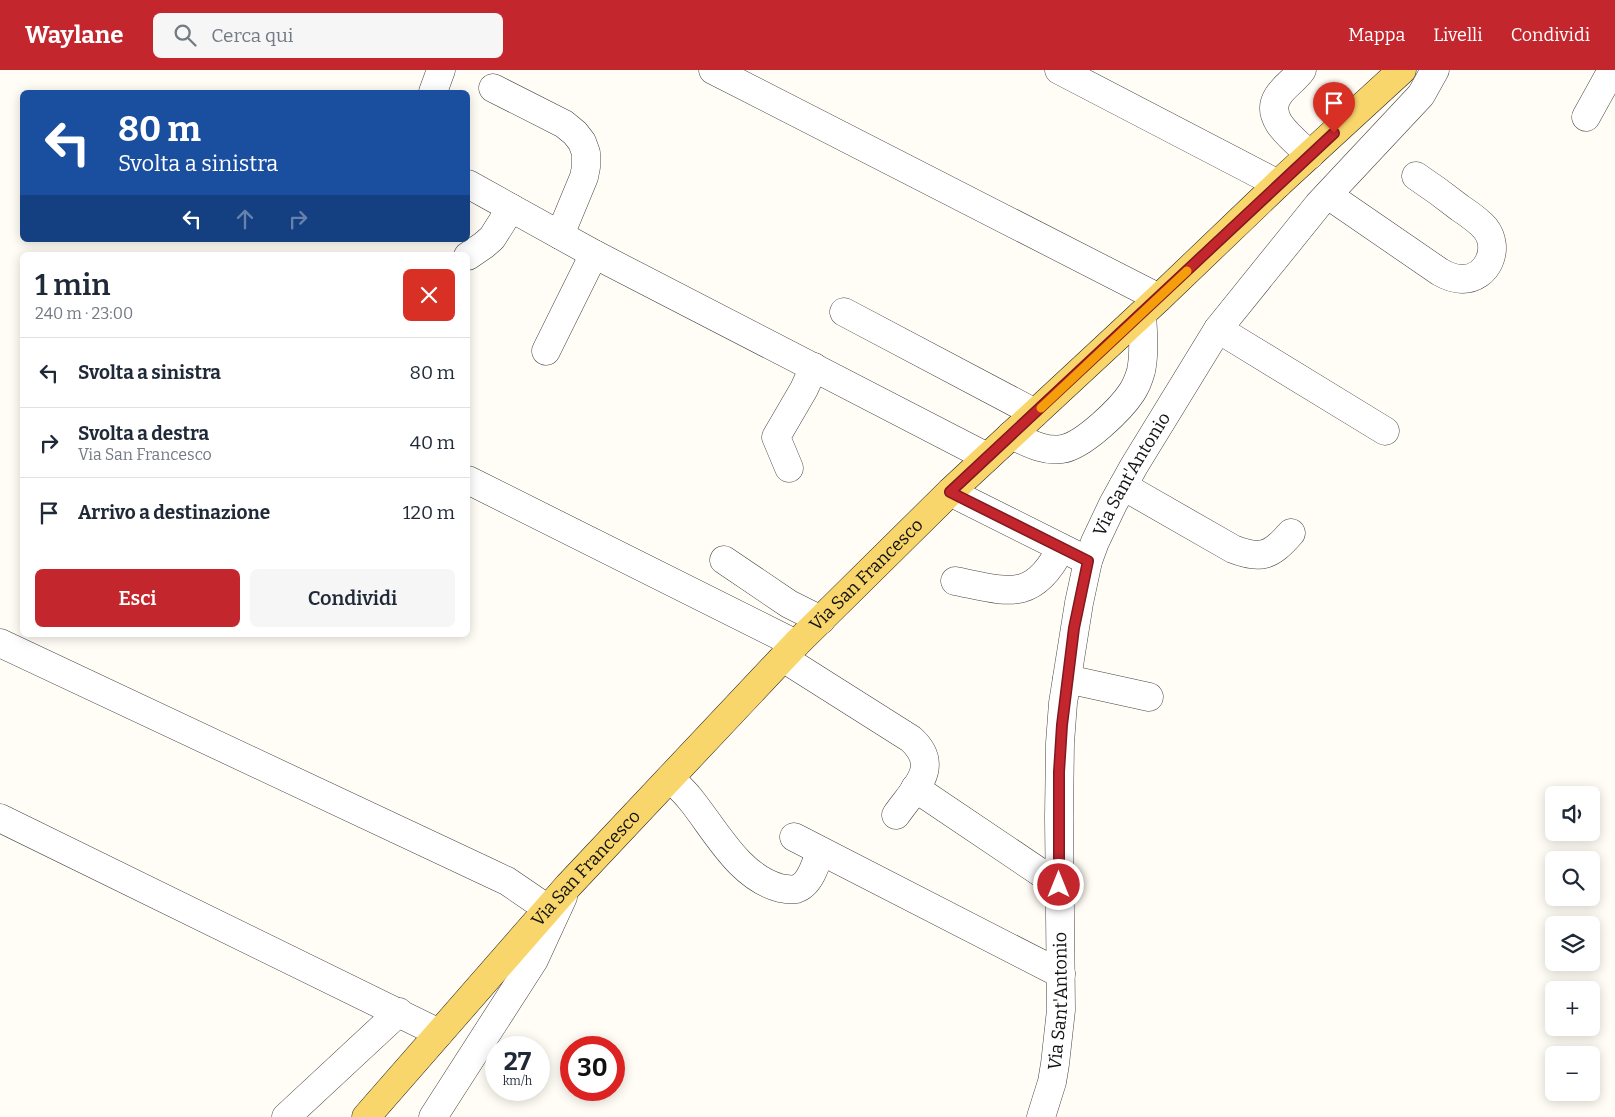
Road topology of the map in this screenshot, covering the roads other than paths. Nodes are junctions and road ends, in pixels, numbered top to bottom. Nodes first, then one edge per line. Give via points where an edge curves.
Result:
1 (441, 70) edge
2 (713, 70) edge
3 (1059, 70) edge
4 (1302, 70) edge
5 (1402, 70) edge
6 (1435, 70) edge
7 (1612, 70) edge
8 (493, 88) dead end
9 (433, 90) edge
10 (1586, 117) dead end
11 (1310, 155) junction
12 (1416, 176) dead end
13 (1278, 184) junction
14 (470, 185) edge
15 (1328, 195) junction
16 (511, 208) junction
17 (560, 235) junction
18 (470, 254) edge
19 (594, 254) junction
20 (1151, 306) junction
21 (844, 312) dead end
22 (1218, 330) junction
23 (546, 351) dead end
24 (814, 367) junction
25 (1035, 413) junction
26 (1385, 431) dead end
27 (1011, 435) junction
28 (987, 457) junction
29 (789, 468) dead end
30 (470, 481) edge
31 (1123, 486) junction
32 (950, 492) junction
33 (1291, 533) dead end
34 (1061, 548) junction
35 (724, 560) dead end
36 (1088, 561) junction
37 (955, 581) dead end
38 (821, 620) junction
39 (0, 643) edge
40 (790, 651) junction
41 (1067, 680) junction
42 (1149, 697) dead end
43 (670, 778) junction
44 (915, 788) junction
45 (896, 815) dead end
46 (0, 818) edge
47 (794, 837) dead end
48 (820, 851) junction
49 (1059, 885) junction
50 (568, 886) junction
51 (548, 909) junction
52 (1061, 974) junction
53 (399, 1012) junction
54 (439, 1033) junction
55 (286, 1117) edge
56 (366, 1117) edge
57 (433, 1117) edge
58 (1041, 1117) edge

1 - 9 street
2 - 20 street
3 - 13 street
4 - 11 street via 1279,94 1273,110 1276,120
5 - 11 main road, Via San Francesco
6 - 15 street, Via Sant'Antonio via 1413,105
7 - 10 street
8 - 17 street via 564,124 582,142 586,154 584,177
11 - 13 main road, Via San Francesco
12 - 15 street via 1478,222 1490,236 1492,252 1487,266 1480,273 1456,279 1440,272
13 - 20 main road, Via San Francesco
14 - 16 street
15 - 22 street, Via Sant'Antonio
16 - 17 street
16 - 18 street via 492,238
17 - 19 street
19 - 23 street
19 - 24 street
20 - 25 main road, Via San Francesco
20 - 27 street via 1138,379 1125,401 1104,421 1083,440 1063,449 1042,448
21 - 25 street
22 - 26 street
22 - 31 street, Via Sant'Antonio
24 - 28 street
24 - 29 street via 776,437
25 - 27 main road, Via San Francesco
27 - 28 main road, Via San Francesco
28 - 32 main road, Via San Francesco
30 - 40 street
31 - 33 street via 1233,549 1251,555 1267,554
31 - 36 street, Via Sant'Antonio
32 - 34 street
32 - 38 main road, Via San Francesco
34 - 36 street
34 - 37 street via 1045,573 1024,588 1006,590
35 - 38 street via 789,604
36 - 41 street, Via Sant'Antonio
38 - 40 main road, Via San Francesco
39 - 51 street via 507,881
40 - 43 main road, Via San Francesco
40 - 44 street via 917,745 924,757 925,772
41 - 42 street
41 - 49 street, Via Sant'Antonio via 1060,743
43 - 48 street via 744,866 765,882 796,889 811,874
43 - 50 main road, Via San Francesco
44 - 45 street
44 - 49 street
46 - 53 street
47 - 48 street
48 - 52 street
49 - 52 street, Via Sant'Antonio
50 - 51 main road, Via San Francesco
50 - 57 street via 534,960
51 - 54 main road, Via San Francesco
52 - 58 street, Via Sant'Antonio via 1058,1044 1052,1082
53 - 54 street
53 - 55 street
54 - 56 main road, Via San Francesco

